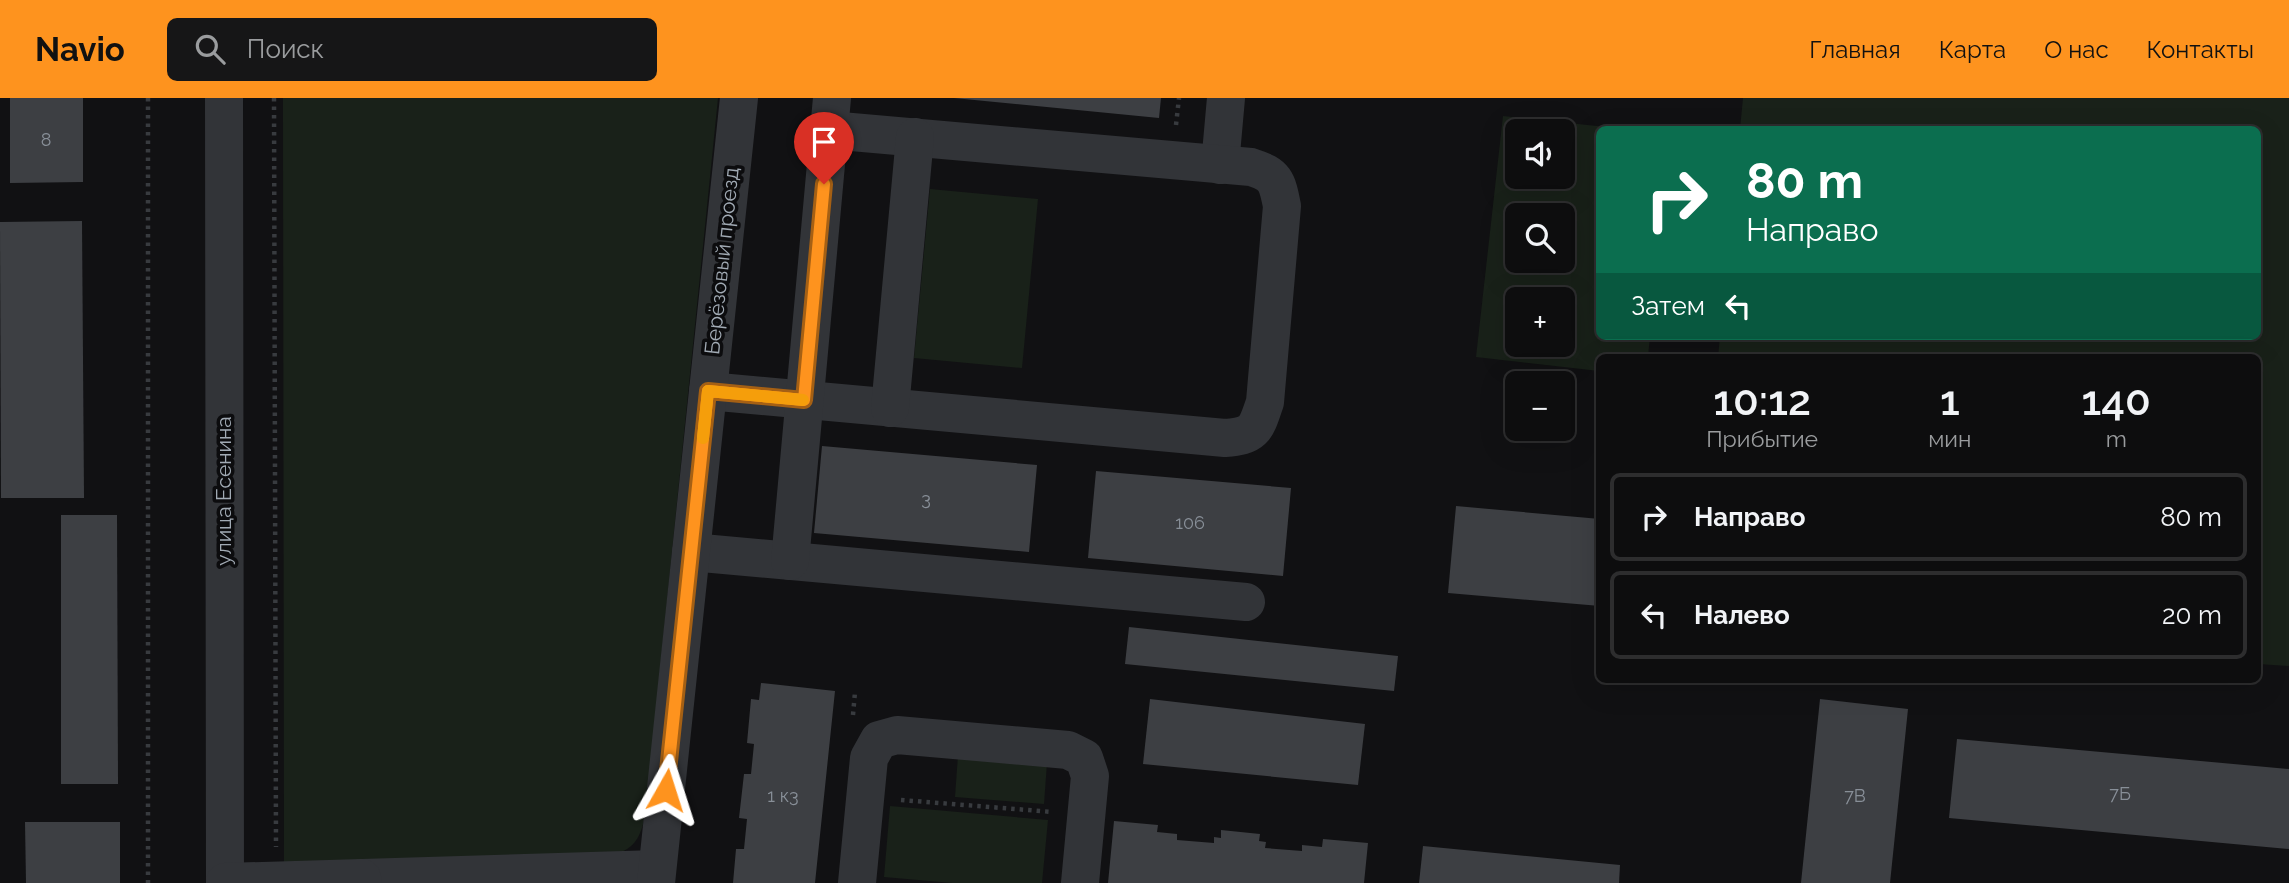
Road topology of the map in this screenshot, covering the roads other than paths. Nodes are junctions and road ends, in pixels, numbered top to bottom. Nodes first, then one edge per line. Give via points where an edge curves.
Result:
1 (224, 98) edge
2 (739, 98) edge
3 (1226, 98) edge
4 (830, 114) edge
5 (915, 137) junction
6 (1220, 165) junction
7 (708, 391) junction
8 (804, 400) junction
9 (890, 408) junction
10 (691, 552) junction
11 (790, 561) junction
12 (1246, 602) dead end
13 (656, 876) edge
14 (362, 880) edge
15 (225, 883) edge
16 (857, 883) edge
17 (1080, 883) edge

1 - 15 street, улица Есенина
2 - 7 street, Берёзовый проезд
3 - 6 street
4 - 5 street
4 - 8 street
5 - 6 street
5 - 9 street
6 - 9 street via 1269,173 1278,184 1282,206 1265,402 1257,426 1245,436 1225,438
7 - 8 street
7 - 10 street, Берёзовый проезд
8 - 9 street
8 - 11 street
10 - 11 street
10 - 13 street, Берёзовый проезд
11 - 12 street
13 - 14 street
14 - 15 street
16 - 17 street via 869,758 879,740 897,735 1068,750 1084,758 1090,776

